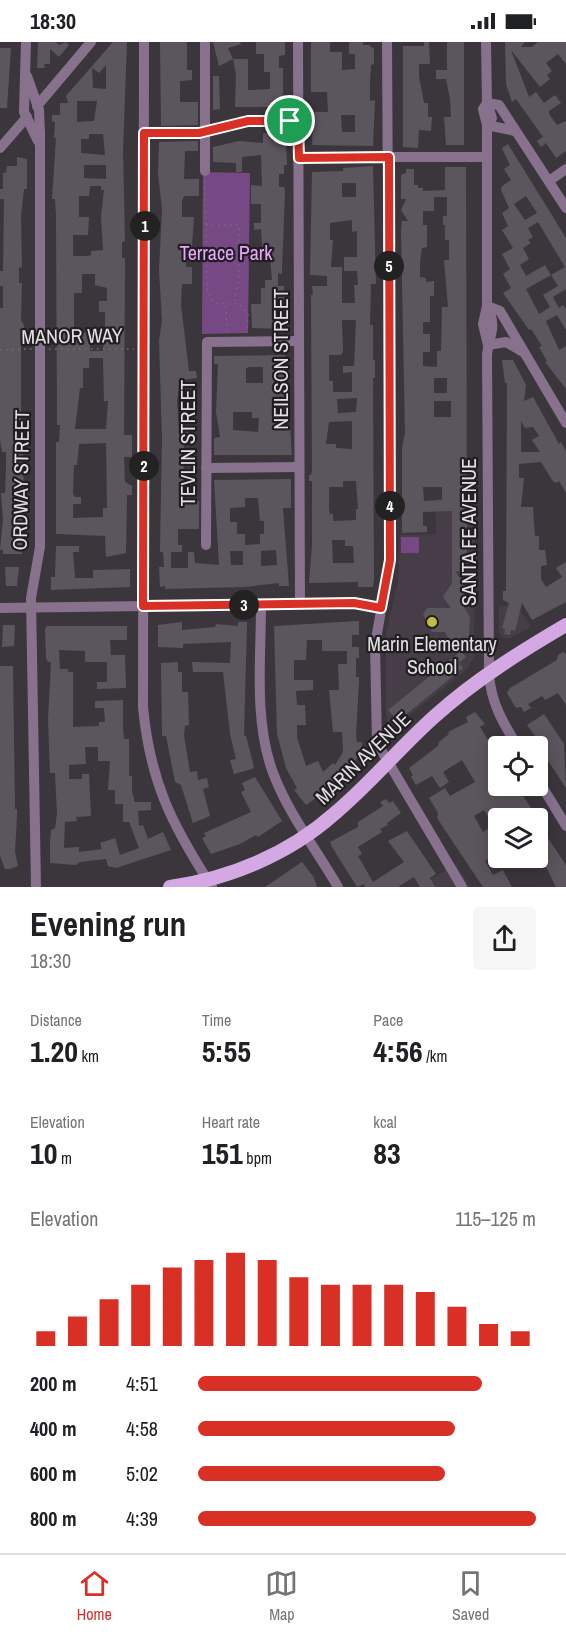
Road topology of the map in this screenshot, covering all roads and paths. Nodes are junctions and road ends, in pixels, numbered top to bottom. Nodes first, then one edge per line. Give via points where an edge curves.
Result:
1 (26, 42) edge
2 (91, 42) edge
3 (144, 42) edge
4 (205, 42) edge
5 (298, 42) edge
6 (387, 42) edge
7 (486, 42) edge
8 (27, 76) junction
9 (487, 103) junction
10 (37, 108) junction
11 (26, 114) junction
12 (298, 121) junction
13 (487, 125) junction
14 (205, 131) junction
15 (515, 131) junction
16 (144, 133) junction
17 (39, 144) junction
18 (0, 148) edge
19 (486, 156) junction
20 (389, 157) junction
21 (299, 158) junction
22 (566, 169) edge
23 (205, 171) joint
24 (549, 181) junction
25 (566, 208) edge
26 (205, 225) junction
27 (238, 304) junction
28 (226, 305) junction
29 (487, 306) junction
30 (227, 341) junction
31 (247, 341) junction
32 (298, 341) junction
33 (488, 345) junction
34 (144, 348) junction
35 (39, 349) junction
36 (0, 350) edge
37 (523, 352) junction
38 (566, 423) edge
39 (299, 467) junction
40 (206, 468) junction
41 (206, 546) dead end
42 (300, 604) junction
43 (261, 605) junction
44 (143, 606) junction
45 (32, 607) junction
46 (0, 608) edge
47 (381, 608) junction
48 (566, 625) edge
49 (489, 674) junction
50 (512, 736) edge
51 (387, 762) junction
52 (548, 796) edge
53 (566, 826) edge
54 (307, 835) junction
55 (210, 883) edge
56 (36, 887) edge
57 (170, 887) edge
58 (338, 887) edge
59 (462, 887) edge

1 - 8 street, ORDWAY STREET
2 - 10 street
3 - 16 street
4 - 14 street
5 - 12 street, NEILSON STREET
6 - 20 street
7 - 9 street, SANTA FE AVENUE
8 - 10 street, ORDWAY STREET
8 - 11 street, ORDWAY STREET
9 - 13 street, SANTA FE AVENUE via 483,109
9 - 15 street via 499,105
10 - 11 street via 29,104
10 - 17 street, ORDWAY STREET
11 - 17 street, ORDWAY STREET
11 - 18 street
12 - 14 street via 248,121
12 - 21 street, NEILSON STREET
13 - 15 street
13 - 19 street, SANTA FE AVENUE
14 - 16 street
14 - 23 street
15 - 24 street
16 - 34 street
17 - 35 street, ORDWAY STREET
19 - 20 street
19 - 29 street, SANTA FE AVENUE
20 - 21 street
20 - 47 street via 390,560
21 - 32 street, NEILSON STREET
22 - 24 street
23 - 26 path
24 - 25 street
26 - 27 path via 239,225 235,300
26 - 28 path via 207,291 215,303
27 - 28 path
27 - 31 path via 248,314
28 - 30 path
29 - 33 street, SANTA FE AVENUE via 483,332
29 - 37 street via 500,311
30 - 31 street
30 - 40 street, TEVLIN STREET via 207,342
31 - 32 street
32 - 39 street, NEILSON STREET
33 - 37 street via 506,342
33 - 49 street, SANTA FE AVENUE
34 - 35 path, MANOR WAY
34 - 44 street
35 - 36 path, MANOR WAY
35 - 45 street, ORDWAY STREET via 40,547
37 - 38 street
39 - 40 street
39 - 42 street, NEILSON STREET
40 - 41 street, TEVLIN STREET
42 - 43 street
42 - 47 street via 354,603
43 - 44 street
43 - 54 street via 265,742 284,797
44 - 45 street
44 - 55 street via 143,707 152,765 167,810
45 - 46 street
45 - 56 street, ORDWAY STREET
47 - 51 street via 375,645 376,735
48 - 49 main road, MARIN AVENUE
49 - 50 street, SANTA FE AVENUE via 498,713
49 - 51 main road, MARIN AVENUE via 436,715
51 - 54 main road, MARIN AVENUE via 345,805
51 - 59 street
52 - 53 street
54 - 55 main road, MARIN AVENUE
54 - 58 street
55 - 57 main road, MARIN AVENUE

